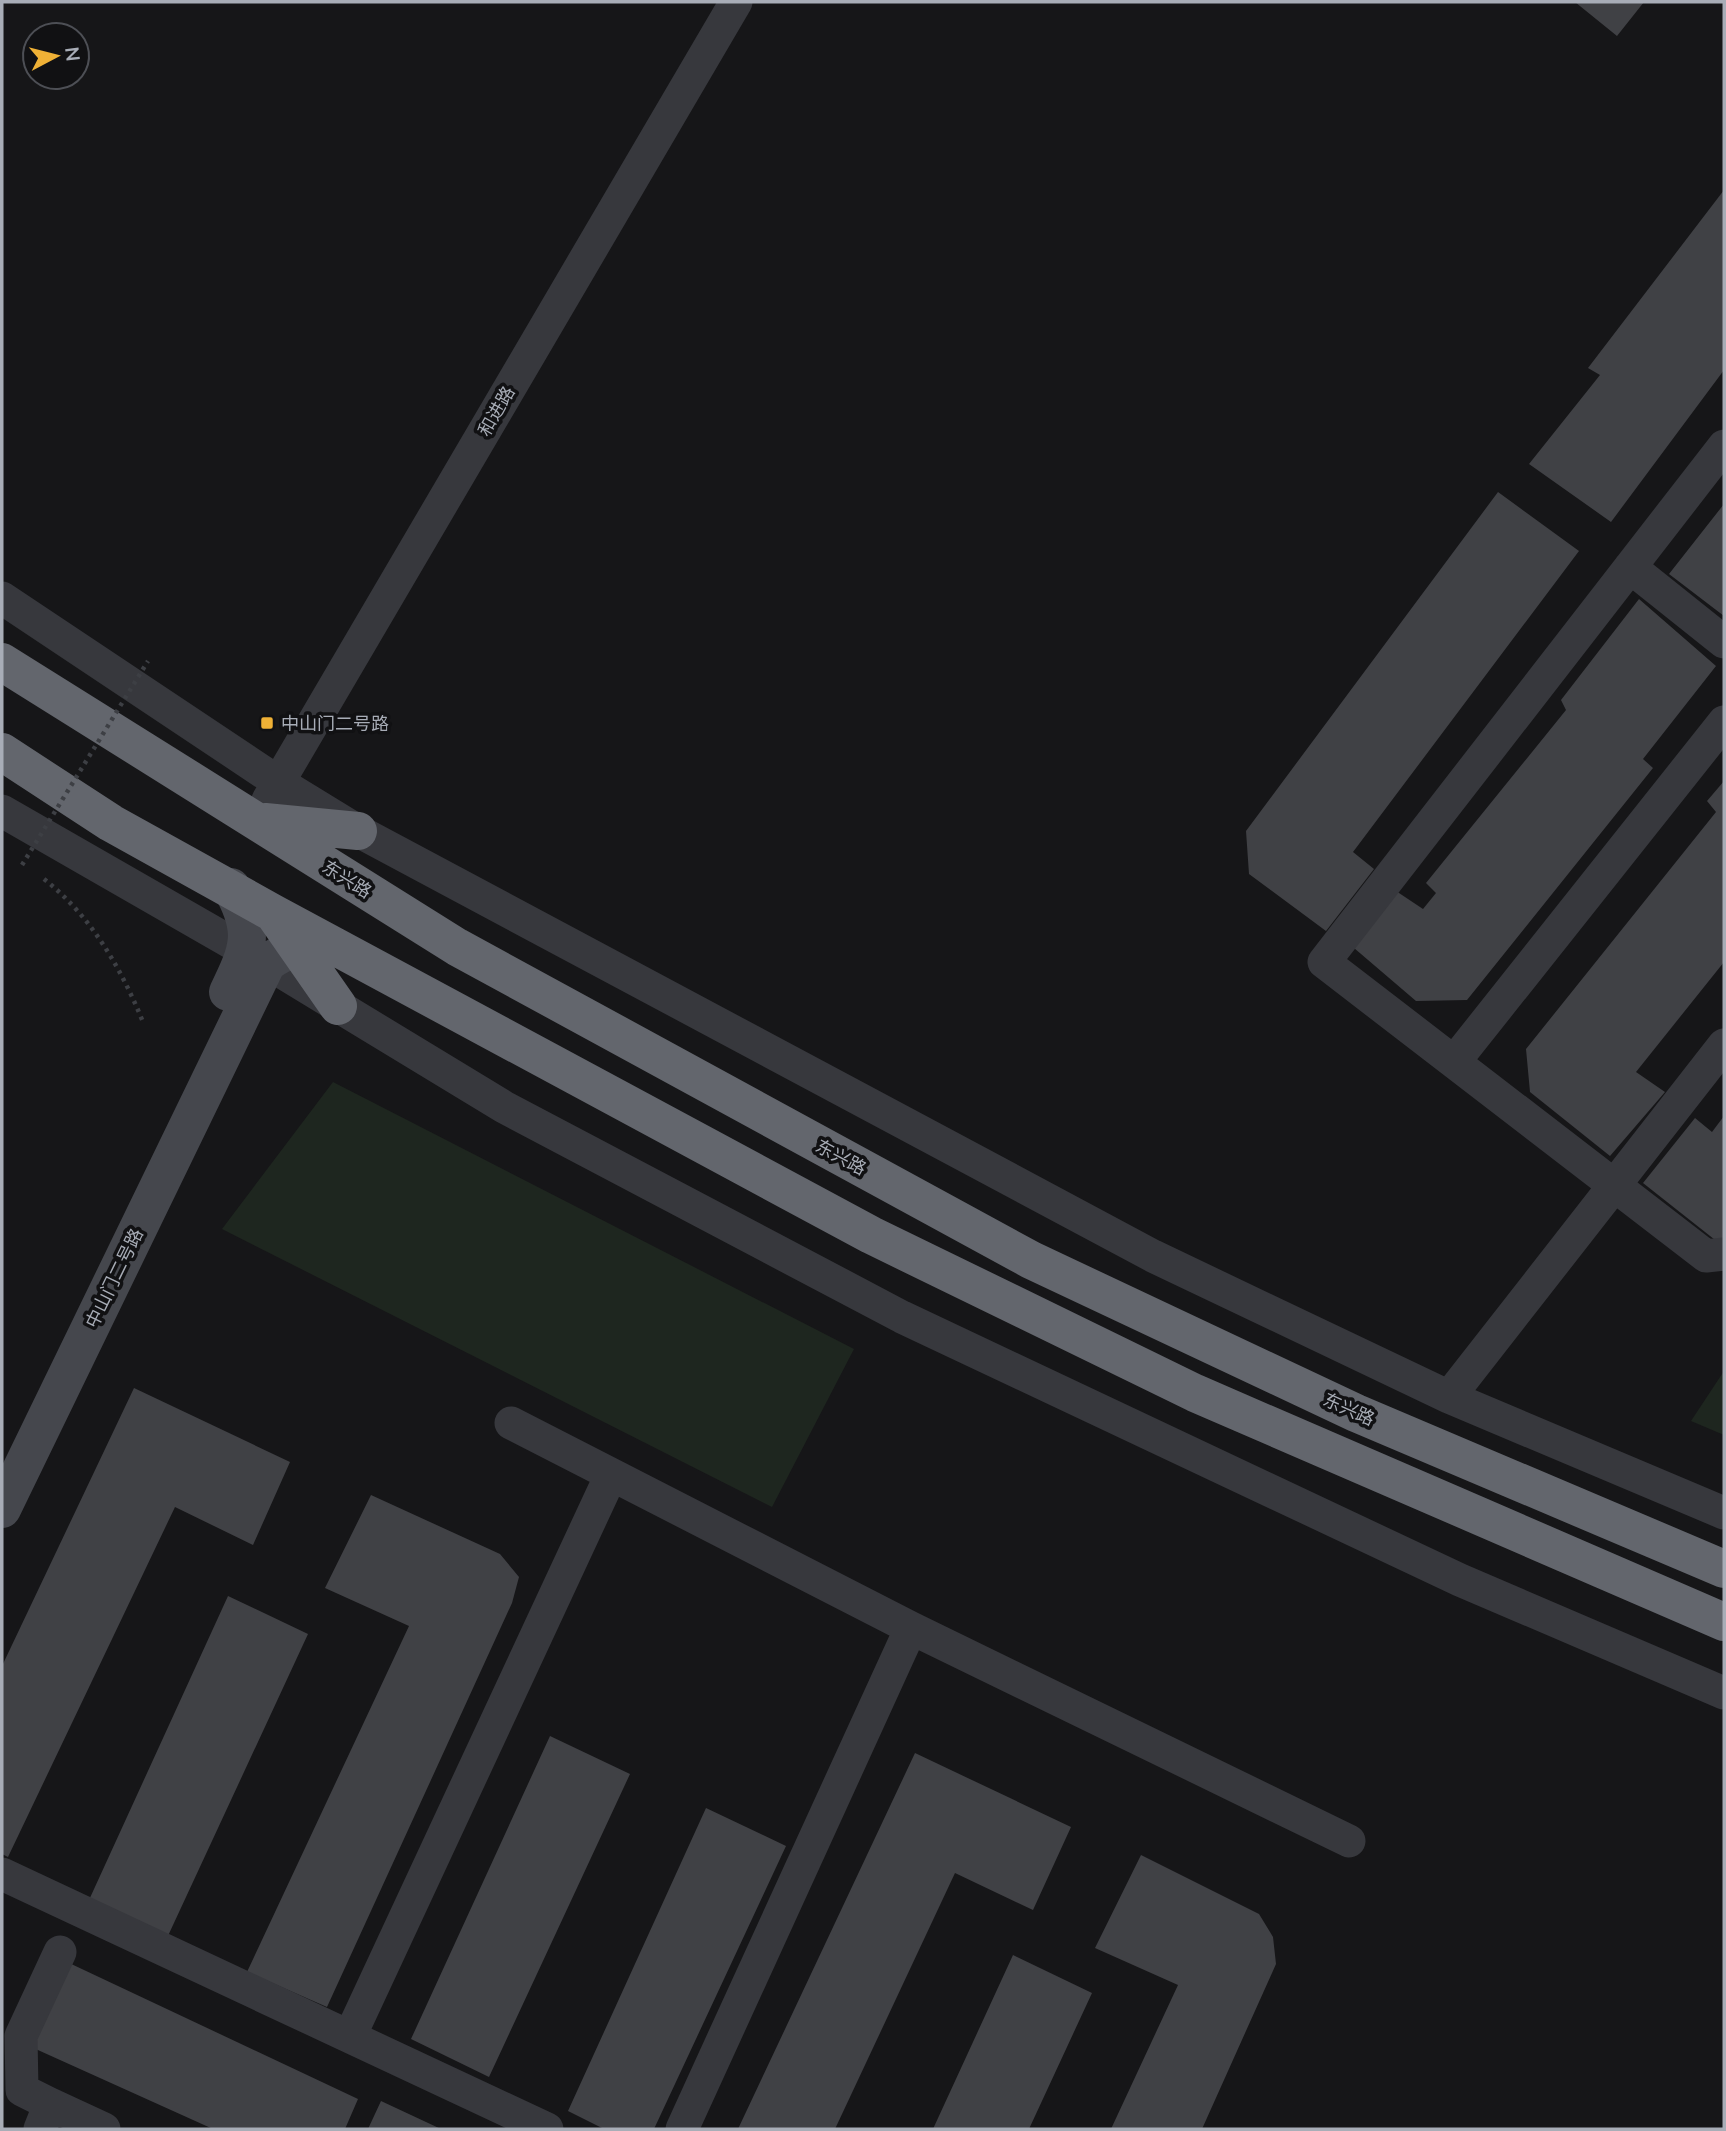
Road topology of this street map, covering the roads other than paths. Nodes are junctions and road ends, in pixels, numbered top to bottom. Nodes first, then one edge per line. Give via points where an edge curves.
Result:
1 (736, 2) edge
2 (1724, 446) edge
3 (1630, 567) junction
4 (2, 597) edge
5 (1724, 642) edge
6 (2, 662) edge
7 (1724, 722) edge
8 (2, 752) edge
9 (278, 782) junction
10 (2, 811) edge
11 (256, 821) junction
12 (358, 831) junction
13 (231, 887) junction
14 (273, 913) junction
15 (337, 946) junction
16 (270, 954) junction
17 (338, 1006) joint
18 (1724, 1045) edge
19 (1454, 1062) junction
20 (1613, 1186) junction
21 (1724, 1254) edge
22 (1448, 1396) junction
23 (511, 1423) dead end
24 (2, 1467) edge
25 (611, 1475) junction
26 (2, 1509) edge
27 (1724, 1513) edge
28 (1724, 1569) edge
29 (1724, 1622) edge
30 (911, 1628) junction
31 (1724, 1693) edge
32 (1349, 1841) dead end
33 (2, 1874) edge
34 (60, 1952) dead end
35 (350, 2036) junction
36 (45, 2117) edge
37 (104, 2129) edge
38 (547, 2129) edge
39 (682, 2129) edge

1 - 9 street, 和进路
2 - 3 street
3 - 5 street
3 - 19 street via 1324,962
4 - 9 street
6 - 11 highway, 东兴路
7 - 19 street
8 - 13 highway via 111,823
9 - 11 street, 和进路
9 - 12 street
10 - 16 street
11 - 12 highway
11 - 28 highway, 东兴路 via 457,947 1056,1271 1356,1413
12 - 22 street via 1153,1256
13 - 14 highway
13 - 16 street, 中山门二号路 via 248,927
14 - 15 highway
14 - 16 highway
15 - 16 street
15 - 29 highway via 871,1235 1195,1392
16 - 17 highway
16 - 24 street, 中山门二号路
16 - 26 street, 中山门二号路
17 - 31 street via 505,1107 902,1317 1460,1580
18 - 20 street
19 - 20 street
20 - 21 street via 1706,1256
20 - 22 street
22 - 27 street
23 - 25 street
25 - 30 street
25 - 35 street
30 - 32 street
30 - 39 street
33 - 35 street
34 - 36 street via 21,2036 22,2090
35 - 38 street
36 - 37 street

